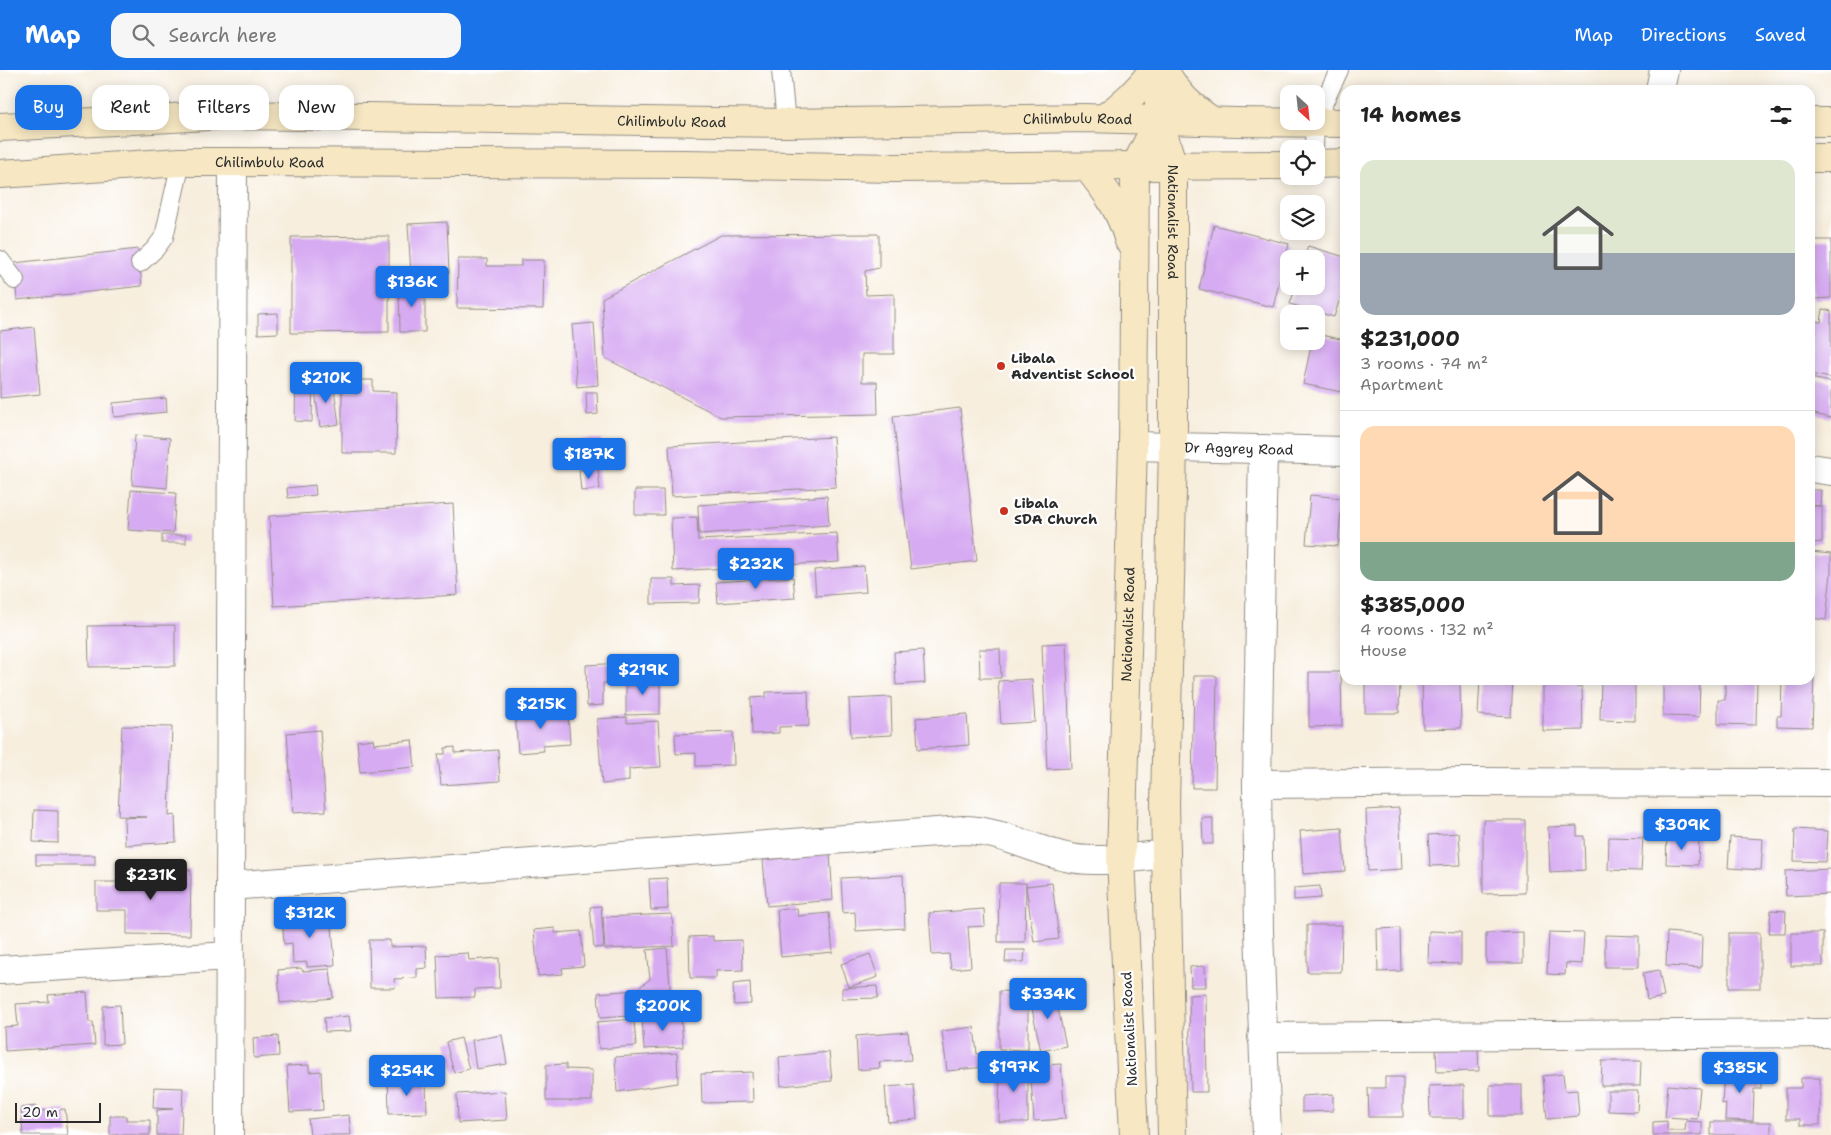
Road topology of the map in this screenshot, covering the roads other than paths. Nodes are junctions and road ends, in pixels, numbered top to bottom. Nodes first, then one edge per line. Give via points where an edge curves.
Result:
1 (781, 70) edge
2 (1153, 70) edge
3 (1159, 70) edge
4 (1164, 70) edge
5 (1339, 70) edge
6 (1664, 70) edge
7 (1661, 85) edge
8 (1325, 104) edge
9 (1104, 118) junction
10 (1159, 120) junction
11 (1212, 121) junction
12 (1815, 122) edge
13 (1831, 122) edge
14 (786, 123) junction
15 (1340, 124) edge
16 (1280, 126) edge
17 (1325, 126) edge
18 (0, 127) edge
19 (1815, 158) edge
20 (1831, 158) edge
21 (181, 162) junction
22 (233, 162) junction
23 (1340, 163) edge
24 (1325, 164) edge
25 (1280, 165) edge
26 (1173, 166) junction
27 (1218, 166) junction
28 (1087, 167) junction
29 (1135, 167) junction
30 (0, 174) edge
31 (1173, 246) junction
32 (0, 260) edge
33 (1134, 261) junction
34 (140, 263) dead end
35 (15, 280) dead end
36 (1133, 446) junction
37 (1173, 446) junction
38 (1263, 449) junction
39 (1340, 451) edge
40 (1815, 469) edge
41 (1831, 471) edge
42 (1831, 783) edge
43 (1257, 784) junction
44 (1165, 854) junction
45 (1121, 858) junction
46 (230, 886) junction
47 (229, 956) junction
48 (0, 970) edge
49 (1831, 1033) edge
50 (1262, 1038) junction
51 (229, 1135) edge
52 (1134, 1135) edge
53 (1172, 1135) edge
54 (1267, 1135) edge

1 - 14 lane
2 - 9 main road via 1126,103
3 - 10 main road, Nationalist Road
4 - 11 main road via 1190,106
5 - 8 lane
6 - 7 street
9 - 10 main road, Chilimbulu Road
9 - 14 main road, Chilimbulu Road
10 - 11 main road, Chilimbulu Road
10 - 26 main road, Nationalist Road
10 - 29 main road, Nationalist Road
11 - 16 main road, Chilimbulu Road
12 - 13 main road
14 - 18 main road, Chilimbulu Road via 228,115
15 - 17 main road, Chilimbulu Road
19 - 20 main road
21 - 22 main road, Chilimbulu Road
21 - 30 main road, Chilimbulu Road
21 - 34 lane via 164,237
22 - 28 main road, Chilimbulu Road
22 - 46 street
23 - 24 main road
25 - 27 main road, Chilimbulu Road
26 - 27 main road, Chilimbulu Road
26 - 29 main road, Chilimbulu Road
26 - 31 main road, Nationalist Road
27 - 31 main road via 1192,185 1178,214
28 - 29 main road, Chilimbulu Road
28 - 33 main road via 1110,195 1125,227
29 - 33 main road, Nationalist Road
31 - 37 main road, Nationalist Road
32 - 35 lane
33 - 36 main road, Nationalist Road
36 - 37 street, Dr Aggrey Road
36 - 45 main road, Nationalist Road
37 - 38 street, Dr Aggrey Road
37 - 44 main road, Nationalist Road
38 - 39 street, Dr Aggrey Road
38 - 43 street
40 - 41 street
42 - 43 street
43 - 50 street
44 - 45 street
44 - 53 main road, Nationalist Road
45 - 46 street via 1068,858 979,830 962,830
45 - 52 main road, Nationalist Road
46 - 47 street
47 - 48 street
47 - 51 street
49 - 50 street
50 - 54 street

